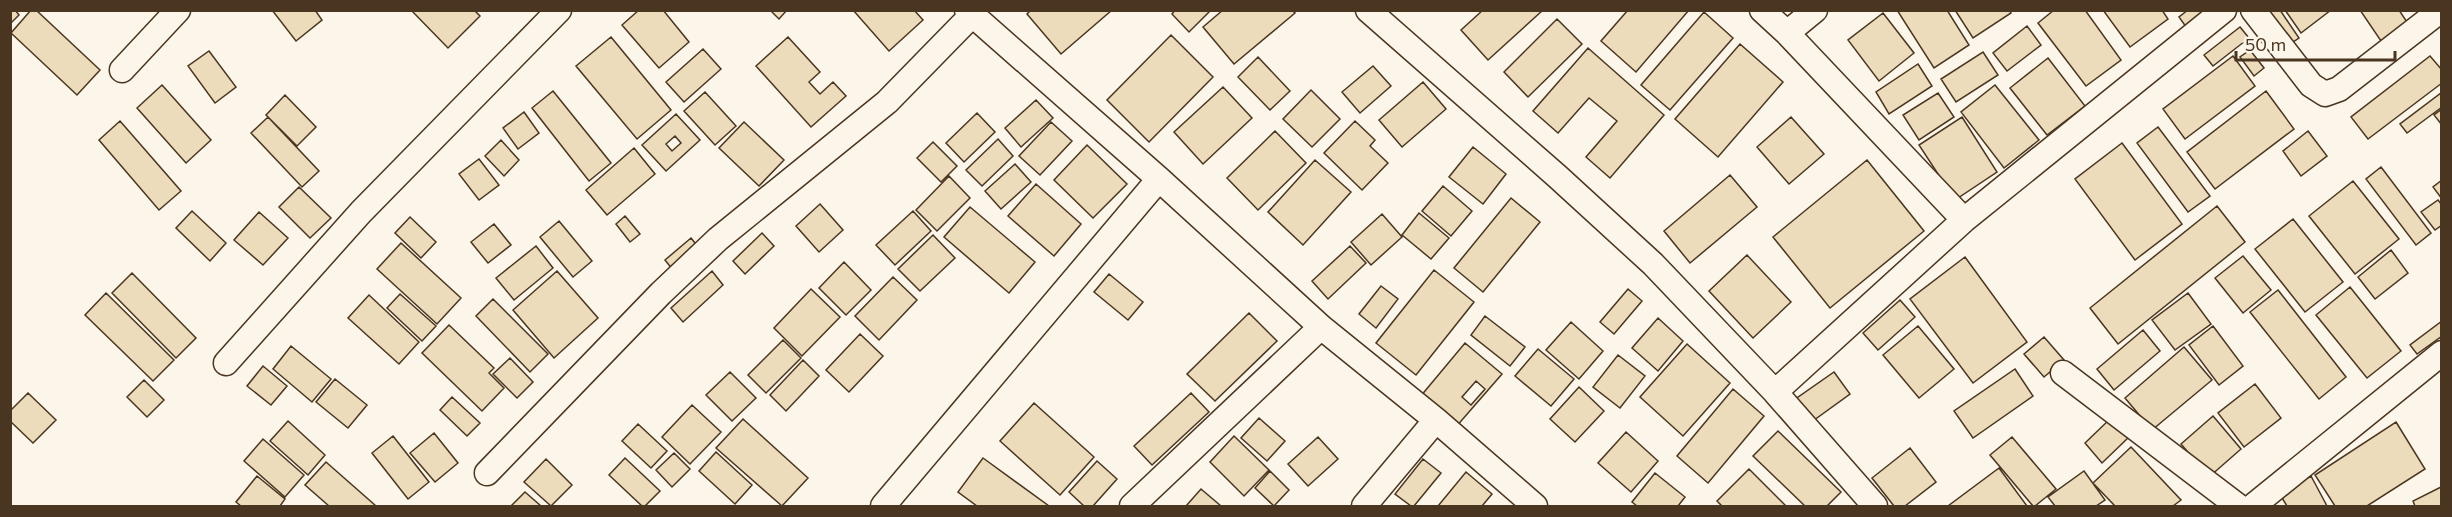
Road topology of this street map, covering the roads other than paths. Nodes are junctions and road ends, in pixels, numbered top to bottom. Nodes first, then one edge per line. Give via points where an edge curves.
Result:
1 (178, 10) edge
2 (559, 10) edge
3 (1368, 10) edge
4 (1762, 10) edge
5 (1815, 10) edge
6 (2224, 10) edge
7 (2253, 10) edge
8 (2441, 10) edge
9 (970, 13) edge
10 (1787, 33) junction
11 (122, 70) dead end
12 (1159, 179) junction
13 (1964, 220) junction
14 (1321, 327) junction
15 (2442, 353) edge
16 (226, 363) dead end
17 (2063, 373) dead end
18 (1775, 392) junction
19 (1436, 420) junction
20 (487, 472) dead end
21 (1872, 505) edge
22 (883, 507) edge
23 (1132, 507) edge
24 (1365, 507) edge
25 (1535, 507) edge
26 (2238, 507) edge
27 (2253, 507) edge

1 - 11 street
2 - 16 street via 361,212
3 - 18 street via 1653,264
4 - 10 street
5 - 10 street
6 - 13 street
7 - 8 street via 2311,85 2325,94 2339,89
9 - 12 street
9 - 20 street via 887,102 718,239 661,293
10 - 13 street
12 - 14 street
12 - 22 street
13 - 18 street
14 - 19 street
14 - 23 street
15 - 27 street
17 - 26 street
18 - 21 street
19 - 24 street
19 - 25 street

